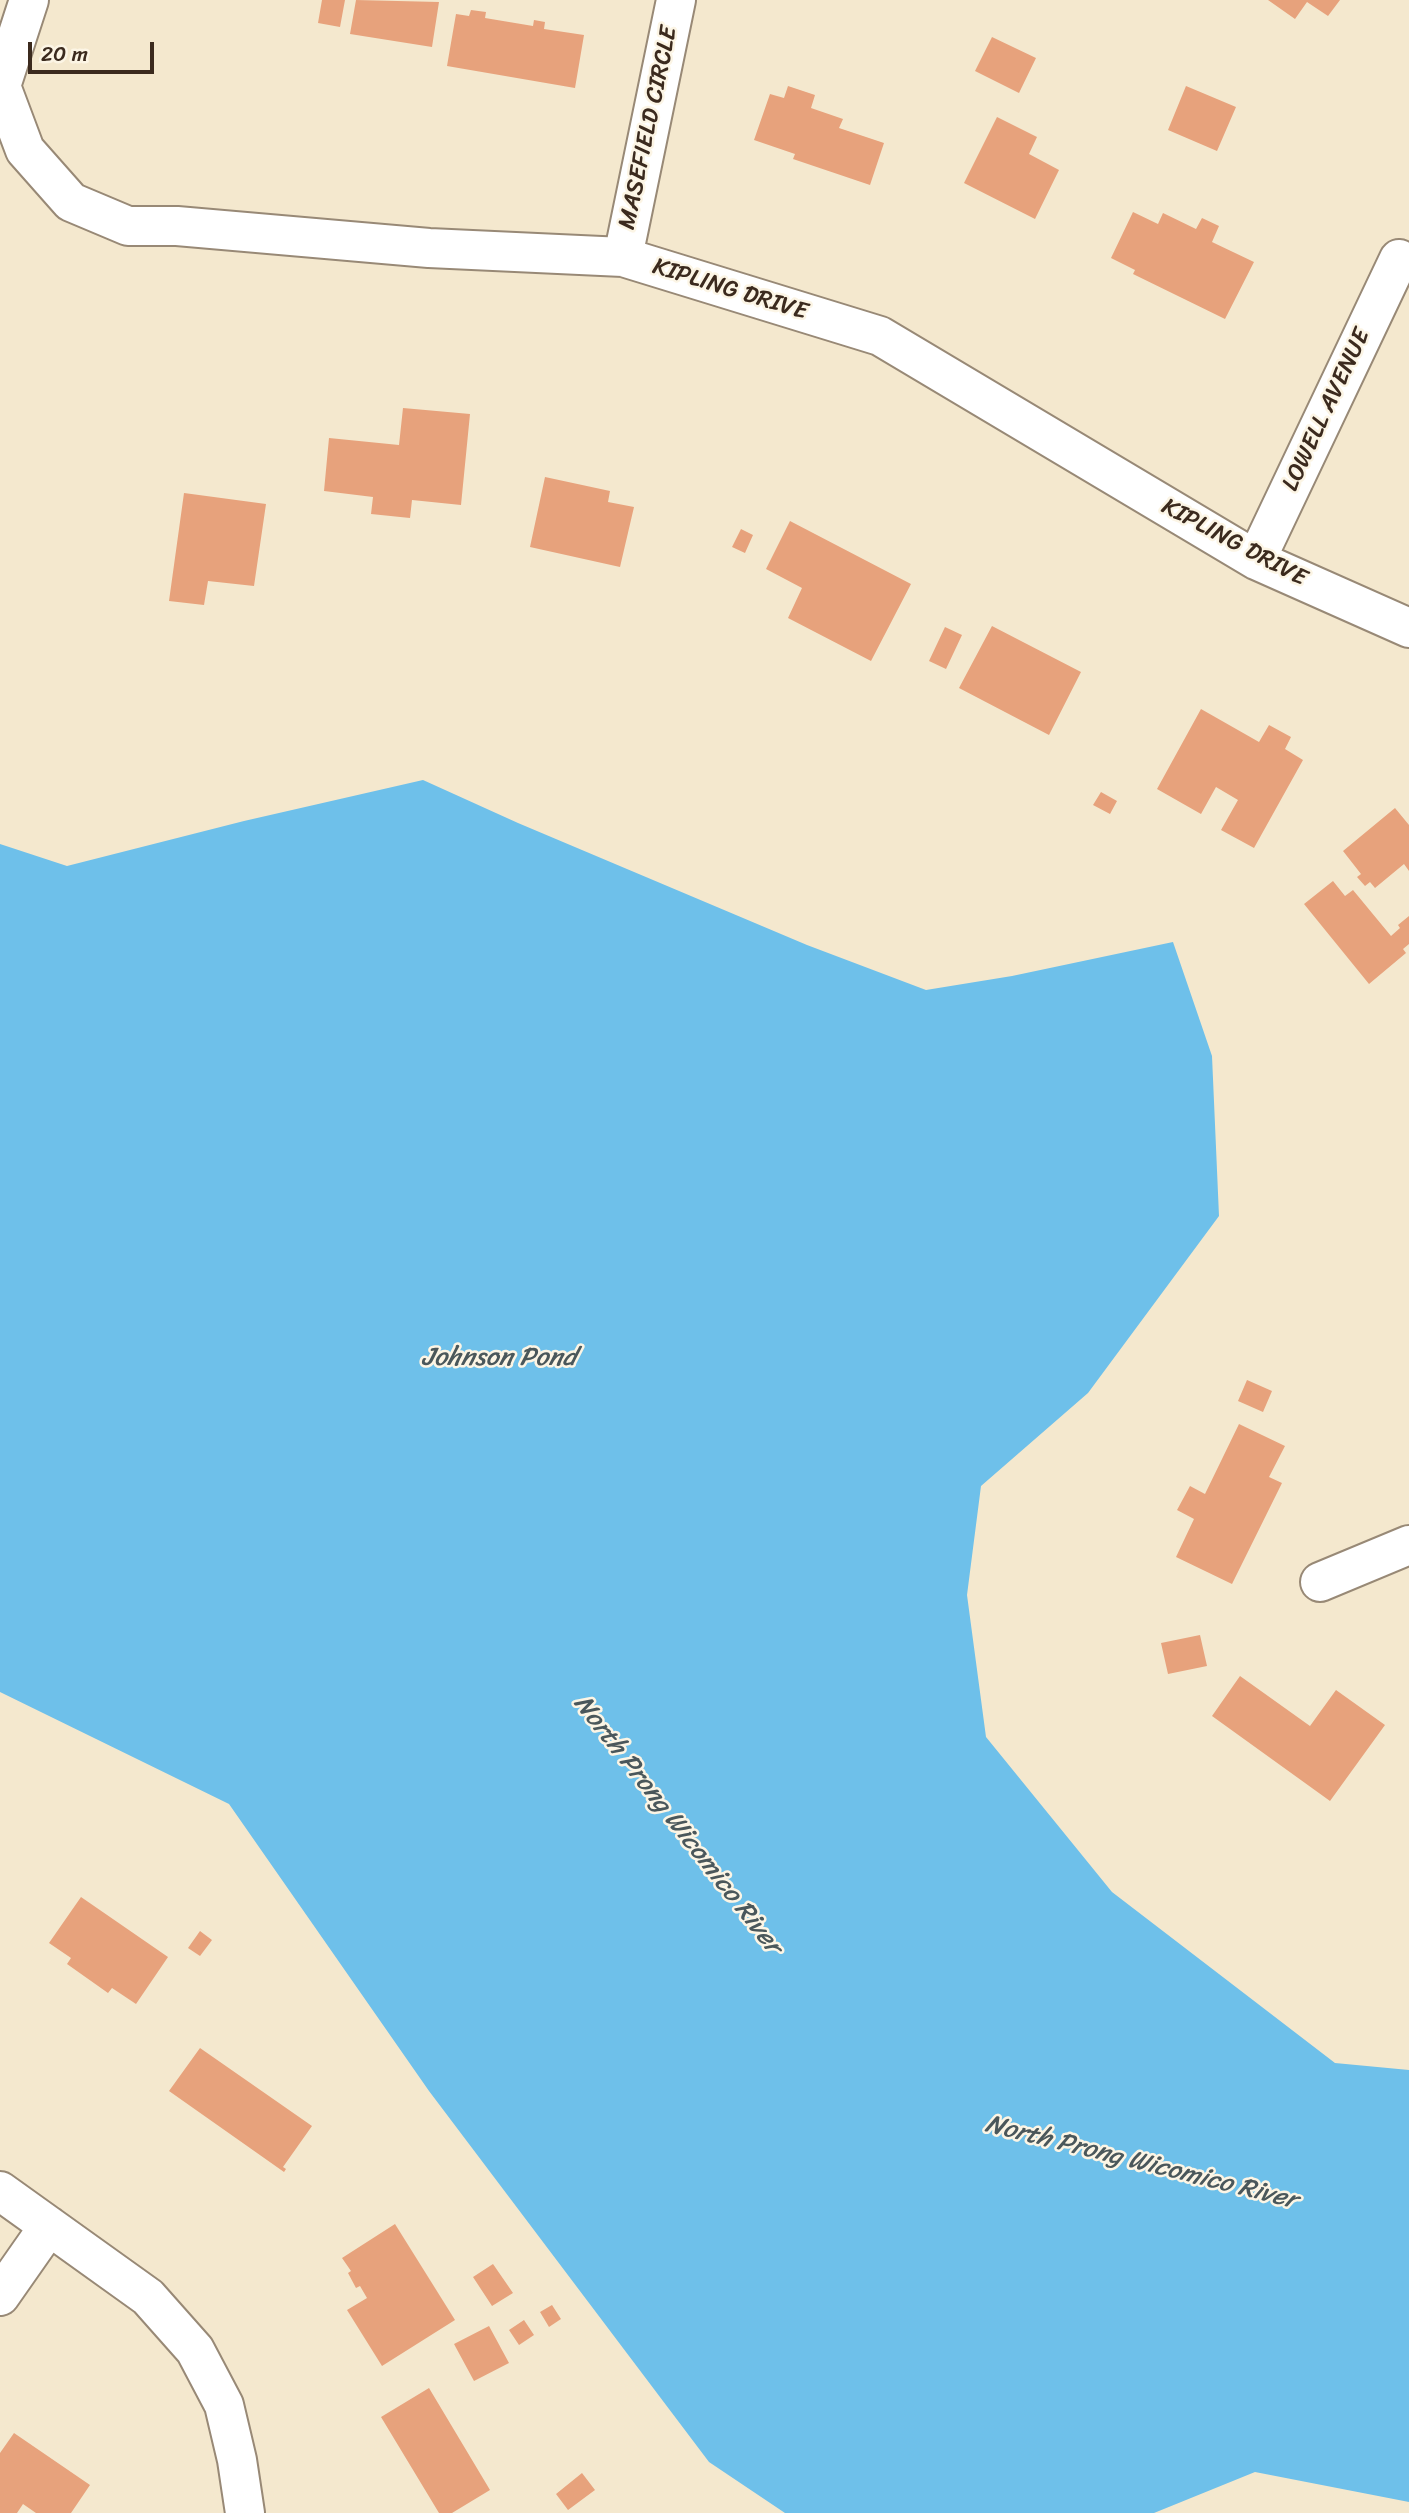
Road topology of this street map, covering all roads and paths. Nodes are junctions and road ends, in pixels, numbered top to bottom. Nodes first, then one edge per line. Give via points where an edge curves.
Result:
1 (29, 0) edge
2 (676, 0) edge
3 (623, 257) junction
4 (1398, 260) dead end
5 (1256, 560) junction
6 (1409, 628) edge
7 (1409, 1545) edge
8 (1320, 1582) dead end
9 (0, 2191) edge
10 (49, 2226) junction
11 (0, 2296) edge
12 (245, 2513) edge

1 - 3 street, KIPLING DRIVE via 1,86 26,150 71,202 128,226
2 - 3 street, MASEFIELD CIRCLE
3 - 5 street, KIPLING DRIVE via 880,335
4 - 5 street, LOWELL AVENUE
5 - 6 street, KIPLING DRIVE
7 - 8 street
9 - 10 street
10 - 11 street
10 - 12 street via 148,2297 194,2350 224,2404

